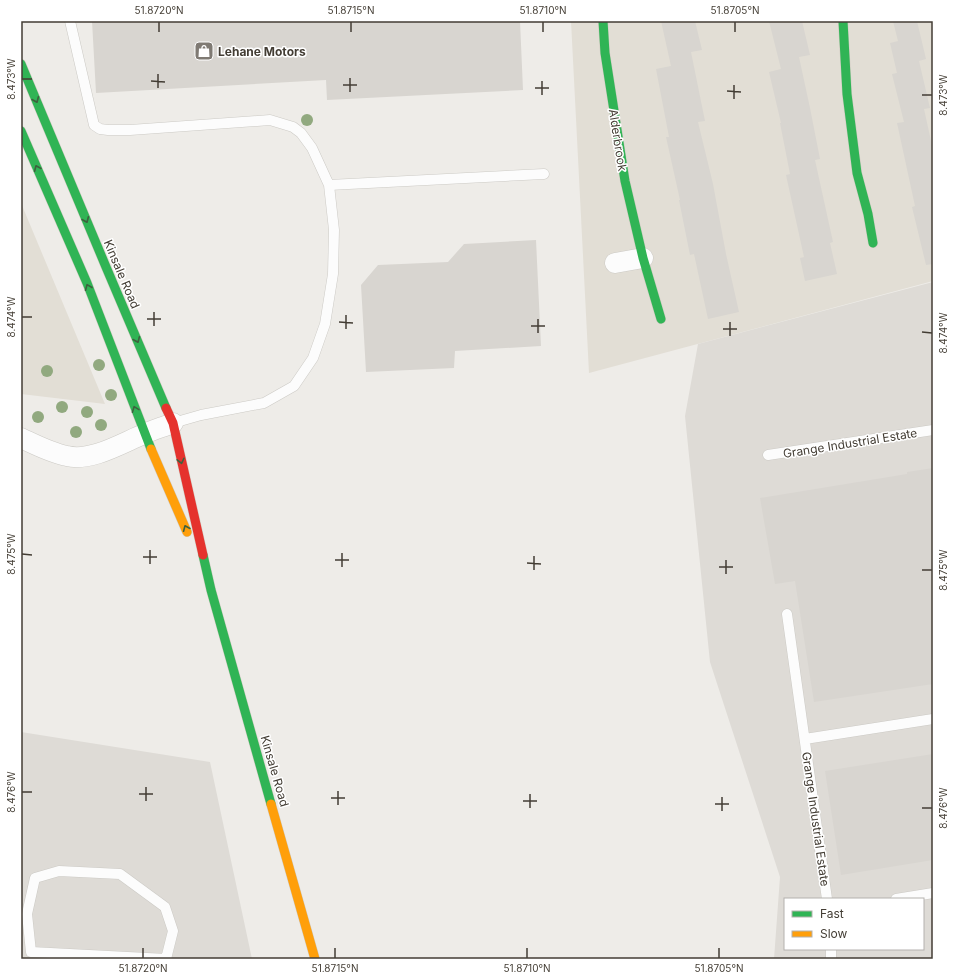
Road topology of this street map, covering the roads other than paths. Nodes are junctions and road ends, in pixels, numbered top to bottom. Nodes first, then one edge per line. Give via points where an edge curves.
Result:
1 (70, 21) edge
2 (603, 21) edge
3 (843, 21) edge
4 (21, 64) edge
5 (21, 131) edge
6 (544, 174) dead end
7 (329, 185) junction
8 (873, 243) dead end
9 (642, 258) junction
10 (615, 263) dead end
11 (661, 319) dead end
12 (173, 423) junction
13 (933, 430) edge
14 (144, 434) junction
15 (21, 438) edge
16 (768, 455) dead end
17 (211, 590) junction
18 (787, 614) dead end
19 (933, 719) edge
20 (805, 740) junction
21 (933, 893) edge
22 (827, 898) edge
23 (902, 898) edge
24 (166, 959) edge
25 (315, 959) edge

1 - 7 lane via 94,125 100,129 130,130 270,120 293,127 302,133
2 - 9 main road, Alderbrook via 605,53 625,181
3 - 8 main road via 847,94 854,149
4 -> 12 main road, Kinsale Road
14 -> 5 main road, Kinsale Road via 86,283
6 - 7 lane
7 - 12 lane via 334,230 333,274 325,324 313,358 294,386 264,403
9 - 10 street
9 - 11 main road, Alderbrook
12 - 14 street
12 -> 17 main road, Kinsale Road
13 - 16 lane, Grange Industrial Estate
14 - 15 street via 101,453 85,457 68,457
17 -> 14 main road, Kinsale Road
17 - 25 main road, Kinsale Road
18 - 20 lane, Grange Industrial Estate
19 - 20 lane, Grange Industrial Estate
20 - 22 lane, Grange Industrial Estate
21 - 23 lane
24 - 24 lane via 31,952 27,914 35,878 59,871 120,874 165,907 174,931

